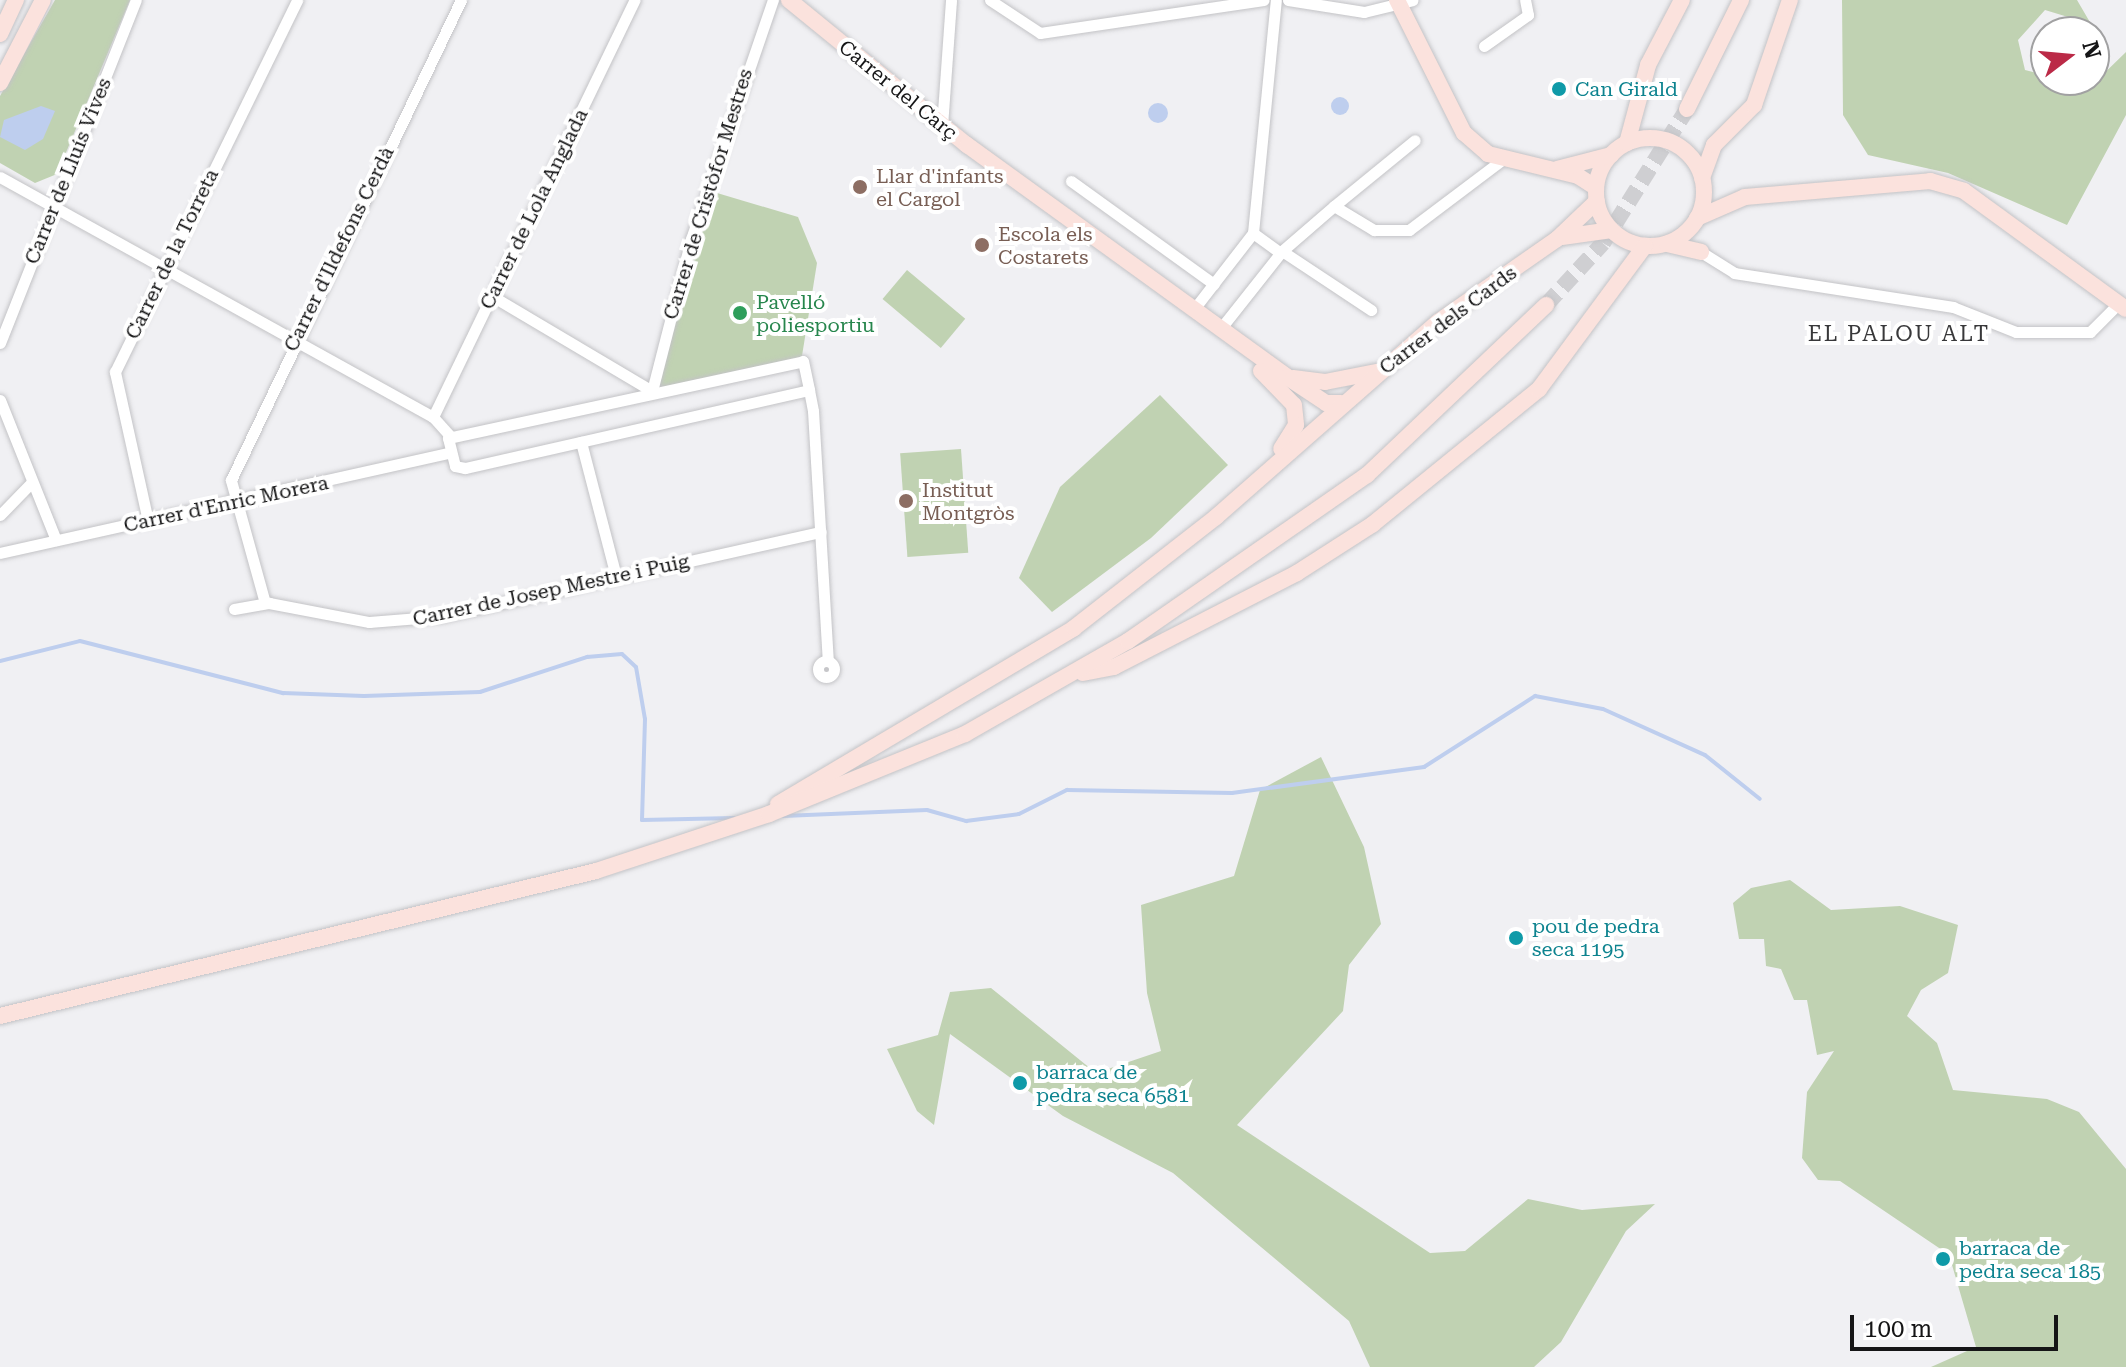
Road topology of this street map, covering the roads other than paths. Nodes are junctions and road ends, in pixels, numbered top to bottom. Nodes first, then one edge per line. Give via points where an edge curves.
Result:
1 (16, 0) edge
2 (136, 0) edge
3 (297, 0) edge
4 (461, 0) edge
5 (635, 0) edge
6 (773, 0) edge
7 (789, 0) edge
8 (951, 0) edge
9 (990, 0) edge
10 (1264, 0) edge
11 (1276, 0) edge
12 (1288, 0) edge
13 (1358, 0) edge
14 (1525, 0) edge
15 (1682, 0) edge
16 (1741, 0) edge
17 (1790, 0) edge
18 (1404, 3) edge
19 (41, 5) edge
20 (1364, 12) junction
21 (1, 28) edge
22 (1484, 46) dead end
23 (0, 83) edge
24 (1687, 109) tunnel mouth
25 (942, 127) junction
26 (1415, 140) dead end
27 (1627, 143) junction
28 (1611, 155) junction
29 (1506, 157) junction
30 (1555, 169) junction
31 (0, 177) edge
32 (1071, 181) dead end
33 (1703, 183) junction
34 (1596, 194) junction
35 (1745, 197) junction
36 (1334, 206) junction
37 (54, 208) junction
38 (1692, 225) junction
39 (1612, 230) junction
40 (1253, 233) junction
41 (1557, 239) junction
42 (1667, 244) junction
43 (1645, 246) junction
44 (1282, 252) junction
45 (1701, 252) junction
46 (165, 267) junction
47 (1214, 284) junction
48 (492, 296) junction
49 (1546, 305) tunnel mouth
50 (2122, 306) edge
51 (1371, 310) dead end
52 (1200, 313) junction
53 (1221, 328) junction
54 (295, 340) junction
55 (0, 343) edge
56 (1378, 372) junction
57 (1287, 377) junction
58 (809, 390) junction
59 (652, 391) junction
60 (0, 400) edge
61 (1341, 403) junction
62 (433, 417) junction
63 (449, 435) junction
64 (581, 442) junction
65 (451, 452) junction
66 (1268, 468) junction
67 (32, 482) junction
68 (240, 501) junction
69 (0, 515) edge
70 (148, 521) junction
71 (821, 532) junction
72 (56, 540) junction
73 (0, 553) edge
74 (616, 576) junction
75 (265, 603) junction
76 (234, 609) dead end
77 (828, 661) dead end
78 (1077, 673) junction
79 (768, 814) junction
80 (0, 1016) edge

1 - 21 main road
2 - 37 street, Carrer de Lluís Vives
3 - 46 street, Carrer de la Torreta
4 - 54 street, Carrer d'Ildefons Cerdà
5 - 48 street, Carrer de Lola Anglada
6 - 59 street, Carrer de Cristòfor Mestres via 691,239
7 - 25 main road, Carrer del Carç
8 - 25 street
9 - 10 street via 1040,33
11 - 40 street
12 - 20 street
13 - 20 street
14 - 22 street via 1528,15
15 - 27 main road via 1648,65
16 - 24 main road
17 - 33 main road via 1754,105 1714,145
18 - 20 street
18 - 29 main road via 1449,114 1488,154
19 - 23 main road
25 - 52 main road, Carrer del Carç
26 - 36 street
27 - 28 main road
27 - 33 main road via 1672,143
28 - 30 main road
28 - 34 main road
29 - 30 main road
29 - 36 street via 1409,230 1374,230
30 - 34 main road
31 - 37 street
32 - 47 street
33 - 35 main road
33 - 38 main road
34 - 39 main road
34 - 41 main road, Carrer dels Cards
35 - 38 main road
35 - 50 main road via 1883,182 1948,185
36 - 44 street
37 - 46 street
37 - 55 street, Carrer de Lluís Vives
38 - 42 main road
38 - 45 main road
39 - 41 main road, Carrer dels Cards
39 - 43 main road
40 - 44 street
40 - 47 street
41 - 56 main road, Carrer dels Cards
42 - 43 main road
42 - 45 main road
43 - 78 main road via 1539,389 1373,524 1297,573 1114,667
44 - 51 street
44 - 53 street
45 - 50 street via 1734,273 1953,307 2016,332 2090,332
46 - 54 street
46 - 70 street, Carrer de la Torreta via 115,372
47 - 52 street
48 - 59 street
48 - 62 street, Carrer de Lola Anglada
49 - 78 main road via 1437,416 1367,475
52 - 53 main road, Carrer del Carç
52 - 66 main road, Carrer del Carç via 1294,405 1296,425
53 - 57 main road, Carrer del Carç
54 - 62 street
54 - 68 street, Carrer d'Ildefons Cerdà via 231,480
56 - 57 main road, Carrer del Carç via 1325,382
56 - 61 main road, Carrer dels Cards
57 - 61 main road, Carrer del Carç via 1326,403
58 - 59 street via 803,361
58 - 64 street
58 - 71 street
59 - 63 street
60 - 67 street
61 - 66 main road, Carrer dels Cards
62 - 63 street
63 - 65 street
64 - 65 street via 457,469
64 - 74 street
65 - 68 street, Carrer d'Enric Morera
66 - 79 main road, Carrer dels Cards via 1074,628
67 - 69 street
67 - 72 street
68 - 70 street, Carrer d'Enric Morera
68 - 75 street, Carrer d'Ildefons Cerdà
70 - 72 street, Carrer d'Enric Morera
71 - 74 street, Carrer de Josep Mestre i Puig
71 - 77 street
72 - 73 street, Carrer d'Enric Morera
74 - 75 street, Carrer de Josep Mestre i Puig via 397,622 337,620
75 - 76 street, Carrer de Josep Mestre i Puig
78 - 79 main road via 965,734
79 - 80 main road via 546,885

